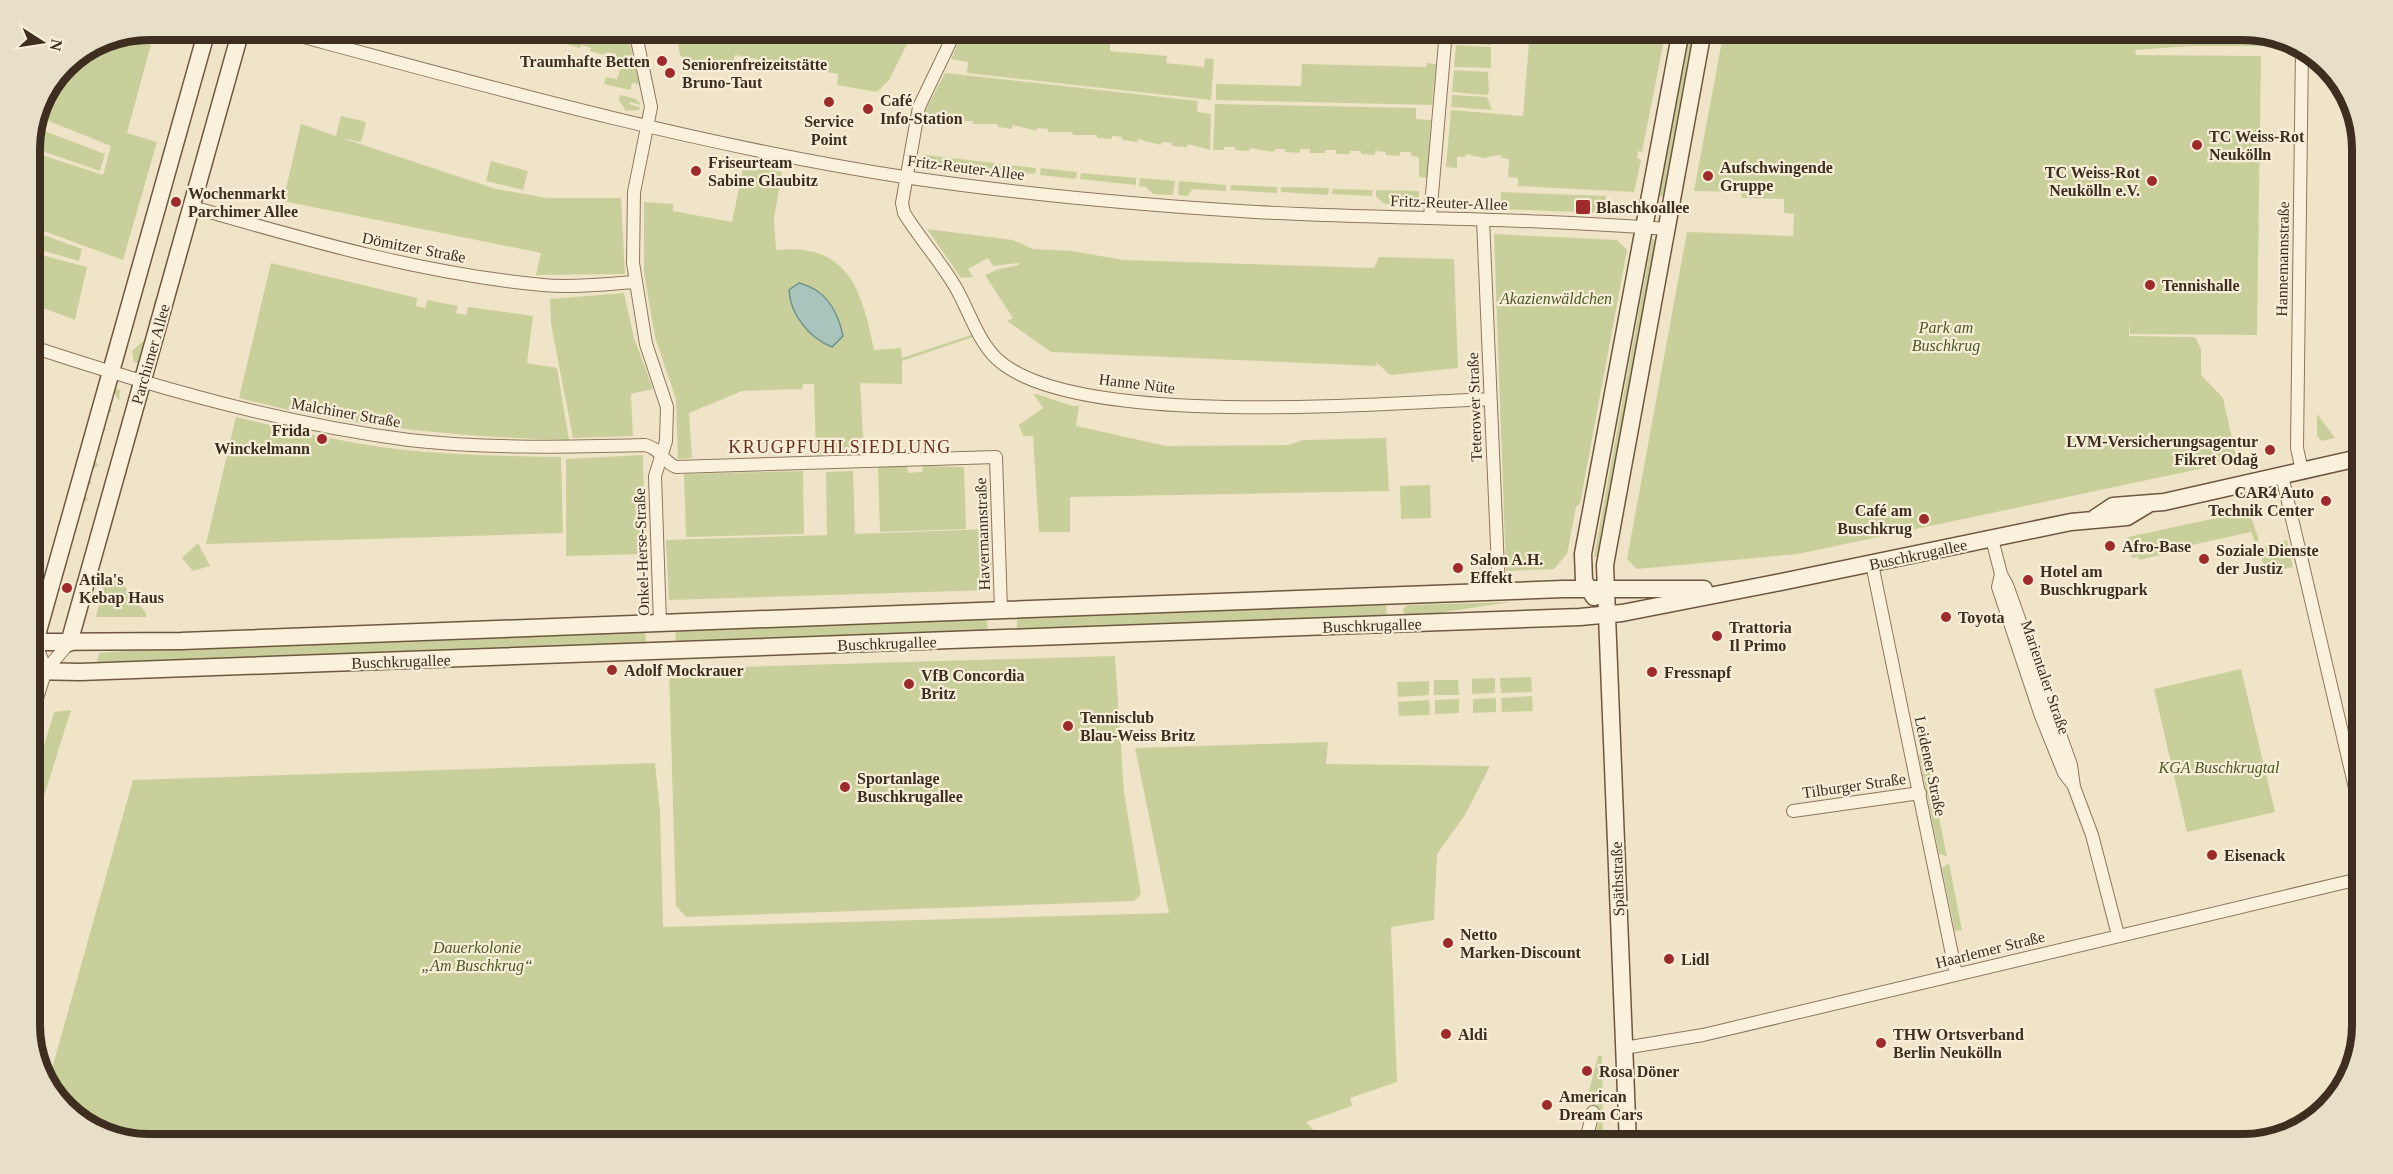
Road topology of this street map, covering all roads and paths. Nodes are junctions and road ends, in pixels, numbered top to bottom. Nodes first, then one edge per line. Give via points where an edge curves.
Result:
1 (1445, 40) edge
2 (1679, 40) edge
3 (1701, 40) edge
4 (204, 41) edge
5 (238, 41) edge
6 (320, 41) edge
7 (637, 41) edge
8 (951, 41) edge
9 (2302, 58) edge
10 (648, 127) junction
11 (907, 177) junction
12 (192, 207) junction
13 (1430, 218) junction
14 (1483, 220) junction
15 (1644, 227) junction
16 (1666, 229) junction
17 (635, 282) junction
18 (41, 350) edge
19 (111, 373) junction
20 (143, 382) junction
21 (1490, 399) junction
22 (662, 457) junction
23 (996, 457) joint
24 (2352, 460) edge
25 (2302, 471) junction
26 (2282, 476) junction
27 (1992, 539) junction
28 (1872, 564) junction
29 (1741, 588) junction
30 (1596, 589) junction
31 (1498, 592) junction
32 (1396, 596) junction
33 (1001, 610) junction
34 (41, 614) edge
35 (1606, 615) junction
36 (660, 623) junction
37 (1397, 624) junction
38 (1002, 638) junction
39 (41, 642) edge
40 (69, 644) junction
41 (661, 651) junction
42 (41, 667) edge
43 (41, 670) edge
44 (2352, 775) edge
45 (1920, 793) junction
46 (1793, 811) dead end
47 (2352, 881) edge
48 (2118, 935) junction
49 (1956, 974) junction
50 (1624, 1048) junction
51 (1593, 1112) dead end
52 (1588, 1134) edge
53 (1628, 1134) edge

1 - 13 street
2 - 15 main road
3 - 16 main road
4 - 19 main road, Parchimer Allee
5 - 12 main road, Parchimer Allee
6 - 10 street, Fritz-Reuter-Allee
7 - 10 street, Onkel-Herse-Straße via 651,107
8 - 11 street, Hanne Nüte via 919,107
9 - 25 street, Hannemannstraße via 2297,448
10 - 11 street, Fritz-Reuter-Allee via 763,153
10 - 17 street, Onkel-Herse-Straße via 634,192
11 - 13 street, Fritz-Reuter-Allee via 1136,203
11 - 21 street, Hanne Nüte via 904,213 956,288 987,346 1005,365 1035,380 1143,403 1202,407
12 - 17 street, Dömitzer Straße via 408,265 545,285
12 - 20 main road, Parchimer Allee
13 - 14 street, Fritz-Reuter-Allee
14 - 15 street, Fritz-Reuter-Allee
14 - 21 street, Teterower Straße
15 - 16 street, Fritz-Reuter-Allee
15 - 30 main road via 1583,554 1583,572
16 - 30 main road
17 - 22 street, Onkel-Herse-Straße via 646,346 666,407 667,434
18 - 19 street, Malchiner Straße
19 - 20 street, Malchiner Straße
19 - 34 main road, Parchimer Allee
20 - 22 street, Malchiner Straße via 329,428 412,440 564,447 645,445
20 - 40 main road, Parchimer Allee
21 - 31 street, Teterower Straße
22 - 23 street, Malchiner Straße via 676,466
22 - 36 street, Onkel-Herse-Straße via 655,476
23 - 33 street, Havermannstraße
24 - 25 main road, Buschkrugallee
25 - 26 main road, Buschkrugallee
26 - 27 main road, Buschkrugallee via 2147,505 2127,517 2095,518
26 - 44 street
27 - 28 main road, Buschkrugallee
27 - 48 street, Marientaler Straße via 2001,574 1998,587 2038,706 2092,835
28 - 29 main road, Buschkrugallee
28 - 45 street, Leidener Straße
29 - 30 main road, Buschkrugallee
29 - 35 main road, Buschkrugallee
30 - 31 main road, Buschkrugallee
30 - 35 main road, Späthstraße
31 - 32 main road, Buschkrugallee
32 - 33 main road, Buschkrugallee
32 - 37 main road
33 - 36 main road, Buschkrugallee
33 - 38 main road
35 - 37 main road, Buschkrugallee
35 - 50 main road, Späthstraße
36 - 40 main road, Buschkrugallee
36 - 41 main road
37 - 38 main road, Buschkrugallee
38 - 41 main road, Buschkrugallee
39 - 40 main road, Buschkrugallee
40 - 42 street, Parchimer Allee
41 - 43 main road, Buschkrugallee via 80,672
45 - 46 street, Tilburger Straße
45 - 49 street, Leidener Straße
47 - 48 street, Haarlemer Straße
48 - 49 street, Haarlemer Straße
49 - 50 street, Haarlemer Straße via 1703,1035
50 - 53 main road, Späthstraße
51 - 52 street

